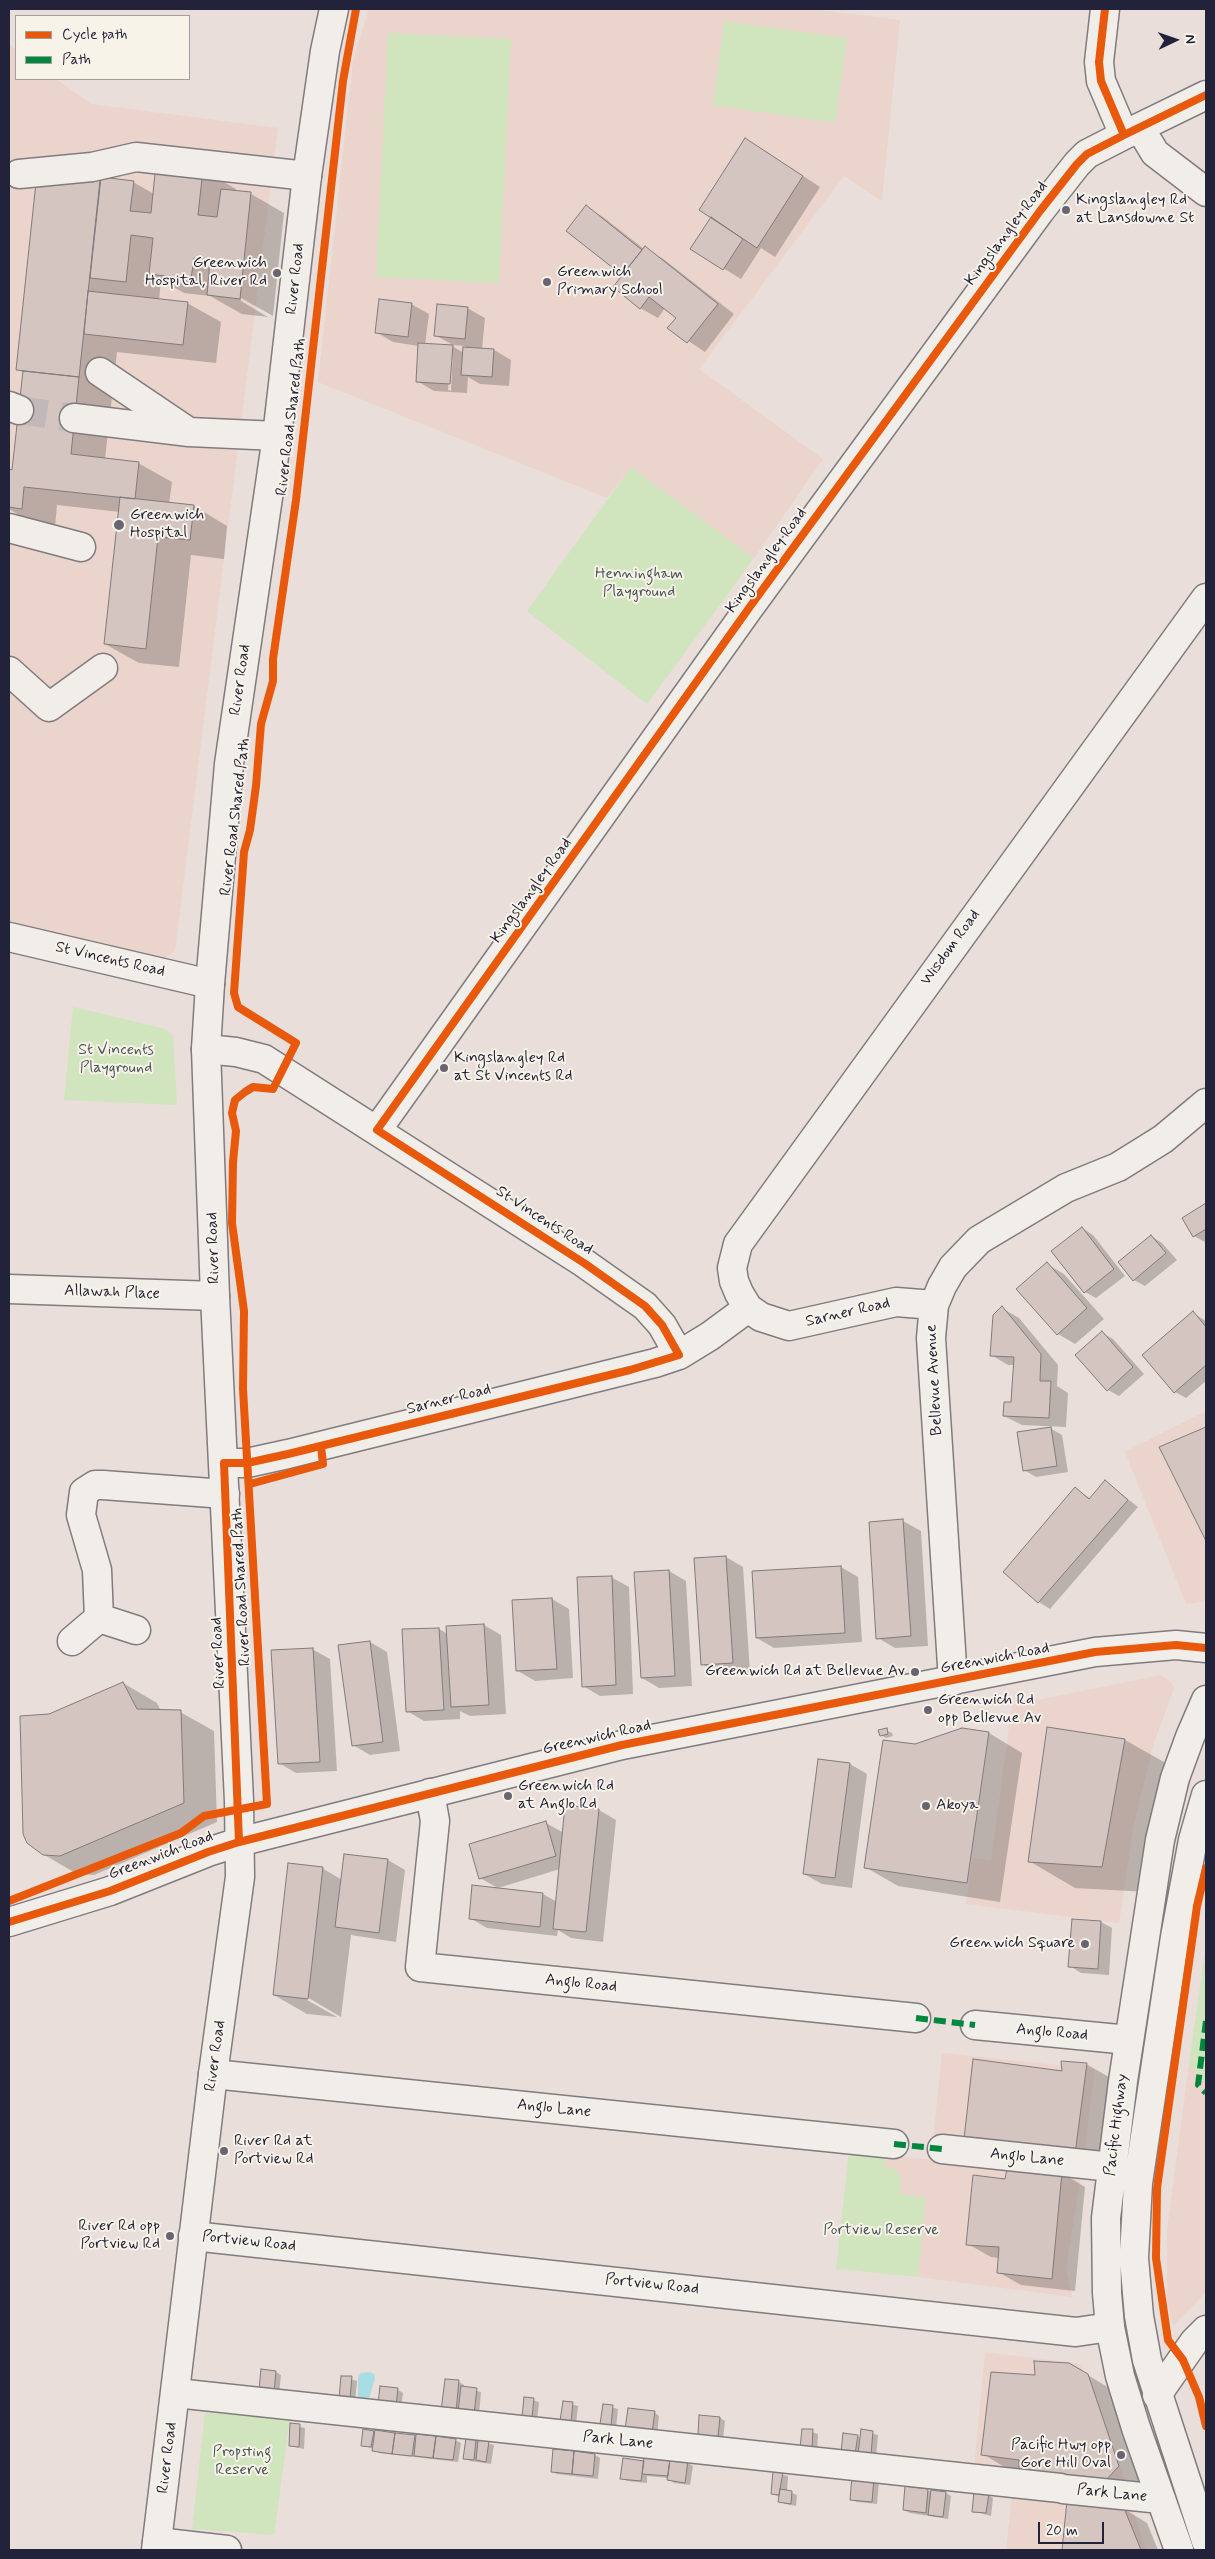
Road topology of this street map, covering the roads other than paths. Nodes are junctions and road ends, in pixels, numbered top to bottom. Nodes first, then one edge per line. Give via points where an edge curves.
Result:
1 (334, 9) edge
2 (1105, 9) edge
3 (1206, 95) edge
4 (1132, 131) junction
5 (19, 174) dead end
6 (306, 176) junction
7 (1206, 192) edge
8 (100, 372) dead end
9 (74, 418) tunnel mouth
10 (189, 432) junction
11 (277, 436) junction
12 (9, 528) edge
13 (81, 547) dead end
14 (1206, 598) edge
15 (103, 668) dead end
16 (9, 671) edge
17 (9, 937) edge
18 (210, 984) junction
19 (206, 1049) junction
20 (1206, 1103) edge
21 (377, 1130) junction
22 (9, 1289) edge
23 (215, 1296) junction
24 (934, 1304) junction
25 (748, 1308) junction
26 (679, 1354) junction
27 (224, 1463) junction
28 (225, 1494) junction
29 (99, 1618) junction
30 (136, 1630) dead end
31 (72, 1641) dead end
32 (1206, 1648) edge
33 (953, 1681) junction
34 (1206, 1700) edge
35 (430, 1793) junction
36 (1206, 1795) edge
37 (239, 1842) junction
38 (9, 1922) edge
39 (916, 2018) dead end
40 (975, 2026) dead end
41 (1129, 2040) junction
42 (213, 2074) junction
43 (894, 2144) dead end
44 (942, 2149) dead end
45 (1112, 2167) junction
46 (193, 2236) junction
47 (1110, 2327) junction
48 (1206, 2330) edge
49 (176, 2393) junction
50 (1157, 2395) junction
51 (1161, 2499) junction
52 (1206, 2541) edge
53 (157, 2546) edge
54 (227, 2550) edge
55 (1179, 2550) edge

1 - 6 street, River Road
2 - 4 street via 1099,62 1101,81
3 - 4 street, Kingslangley Road
4 - 7 street
4 - 21 street, Kingslangley Road via 1087,154 1040,211 749,608
5 - 6 street via 92,167 136,157
6 - 11 street, River Road
8 - 10 street
9 - 10 street
10 - 11 street
11 - 18 street, River Road via 229,764
12 - 13 street
14 - 25 street, Wisdom Road via 738,1244 733,1262 734,1280 738,1294
15 - 16 street via 49,708
17 - 18 street, St Vincents Road
18 - 19 street, River Road
19 - 21 street, St Vincents Road via 264,1059
19 - 23 street, River Road
20 - 24 street, Bellevue Avenue via 1163,1138 1118,1167 1066,1188 979,1240 953,1267
21 - 26 street, St Vincents Road via 645,1306 662,1325
22 - 23 street, Allawah Place
23 - 27 street, River Road
24 - 25 street, Sarner Road via 896,1302 789,1326 761,1317
24 - 33 street, Bellevue Avenue via 931,1338
25 - 26 street, Sarner Road
26 - 27 street, Sarner Road via 630,1370 296,1452 247,1463
27 - 28 street, River Road
28 - 29 street via 103,1485 84,1492 81,1516 97,1570
28 - 37 street, River Road
29 - 30 street
29 - 31 street
32 - 33 street, Greenwich Road via 1176,1645 1095,1652
33 - 35 street, Greenwich Road via 622,1745
34 - 41 street, Pacific Highway via 1175,1778 1160,1840
35 - 37 street, Greenwich Road
35 - 39 street, Anglo Road via 436,1821 420,1967
36 - 50 street, Pacific Highway via 1183,1888 1135,2215 1134,2258 1139,2316
37 - 38 street, Greenwich Road via 110,1892
37 - 42 street, River Road via 239,1888
40 - 41 street, Anglo Road
41 - 45 street, Pacific Highway
42 - 43 street, Anglo Lane
42 - 46 street, River Road
44 - 45 street, Anglo Lane
45 - 47 street, Pacific Highway via 1105,2244
46 - 47 street, Portview Road via 1076,2332
46 - 49 street, River Road
47 - 51 street, Pacific Highway via 1120,2376
48 - 50 street
49 - 51 street, Park Lane
49 - 53 street, River Road
50 - 52 street, Pacific Highway
51 - 55 street, Pacific Highway
53 - 54 street

